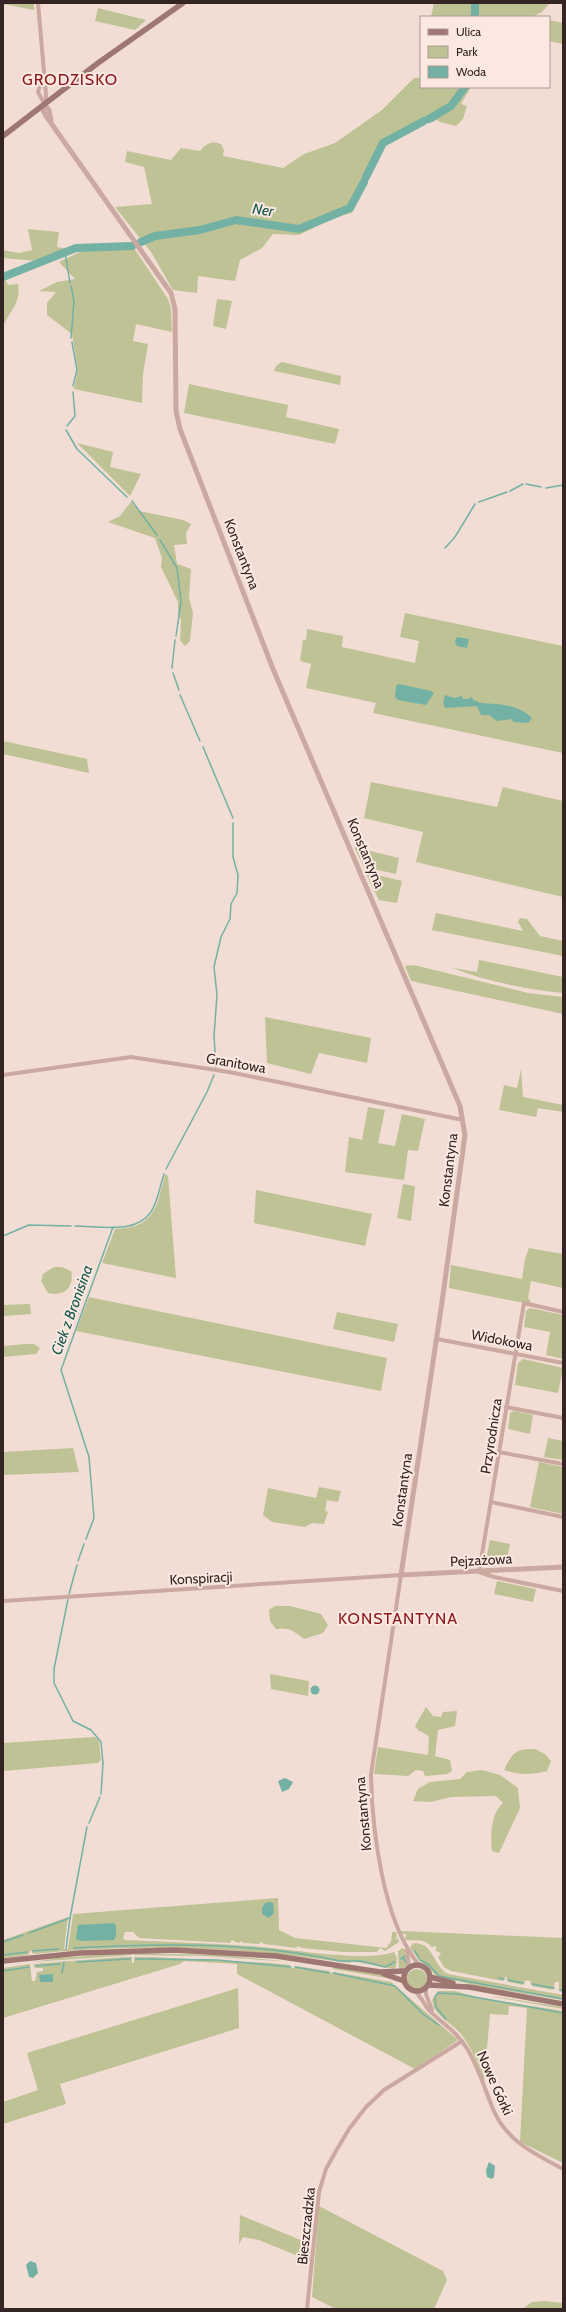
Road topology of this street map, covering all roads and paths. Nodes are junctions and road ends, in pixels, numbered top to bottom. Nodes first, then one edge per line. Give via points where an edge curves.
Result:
1 (38, 3) edge
2 (183, 3) edge
3 (44, 73) junction
4 (45, 104) junction
5 (3, 136) edge
6 (3, 1075) edge
7 (464, 1120) junction
8 (563, 1312) edge
9 (437, 1339) junction
10 (515, 1354) junction
11 (563, 1363) edge
12 (506, 1407) junction
13 (563, 1418) edge
14 (499, 1452) junction
15 (563, 1464) edge
16 (491, 1502) junction
17 (563, 1517) edge
18 (563, 1567) edge
19 (479, 1572) junction
20 (401, 1576) junction
21 (563, 1592) edge
22 (3, 1601) edge
23 (406, 1947) junction
24 (3, 1961) edge
25 (419, 1965) junction
26 (407, 1970) junction
27 (380, 1972) junction
28 (430, 1977) junction
29 (404, 1981) junction
30 (427, 1987) junction
31 (469, 1987) junction
32 (416, 1992) junction
33 (563, 2004) edge
34 (433, 2012) junction
35 (462, 2041) junction
36 (563, 2169) edge
37 (307, 2309) edge

1 - 3 street
2 - 4 main road
3 - 4 street
3 - 4 street via 38,92
4 - 5 main road
4 - 7 street, Konstantyna via 43,110 171,292 175,309 176,410 180,429 273,669
6 - 7 street, Granitowa via 131,1057 229,1072
7 - 9 street, Konstantyna via 465,1135
8 - 10 street, Przyrodnicza via 524,1303
9 - 10 street, Widokowa
9 - 20 street, Konstantyna
10 - 11 street, Widokowa
10 - 12 street, Przyrodnicza
12 - 13 street
12 - 14 street, Przyrodnicza
14 - 15 street
14 - 16 street, Przyrodnicza
16 - 17 street
16 - 19 street, Przyrodnicza
18 - 19 street, Pejzażowa
19 - 20 street, Pejzażowa
19 - 21 street via 494,1578
20 - 22 street, Konspiracji
20 - 23 street, Konstantyna via 370,1774 381,1867 399,1932
23 - 25 street
23 - 26 street
24 - 27 main road via 100,1951 195,1950 284,1957
25 - 26 main road
25 - 28 main road via 426,1968
26 - 27 main road
26 - 29 main road
27 - 29 main road
28 - 30 main road
28 - 31 main road
29 - 32 main road via 407,1988
30 - 31 main road
30 - 32 main road
30 - 34 street via 427,1999
31 - 33 main road
32 - 34 street, Nowe Górki
34 - 35 street, Nowe Górki via 453,2029
35 - 36 street, Nowe Górki via 477,2067 502,2127 521,2146
35 - 37 street, Bieszczadzka via 384,2090 366,2107 336,2151 326,2169 320,2192

